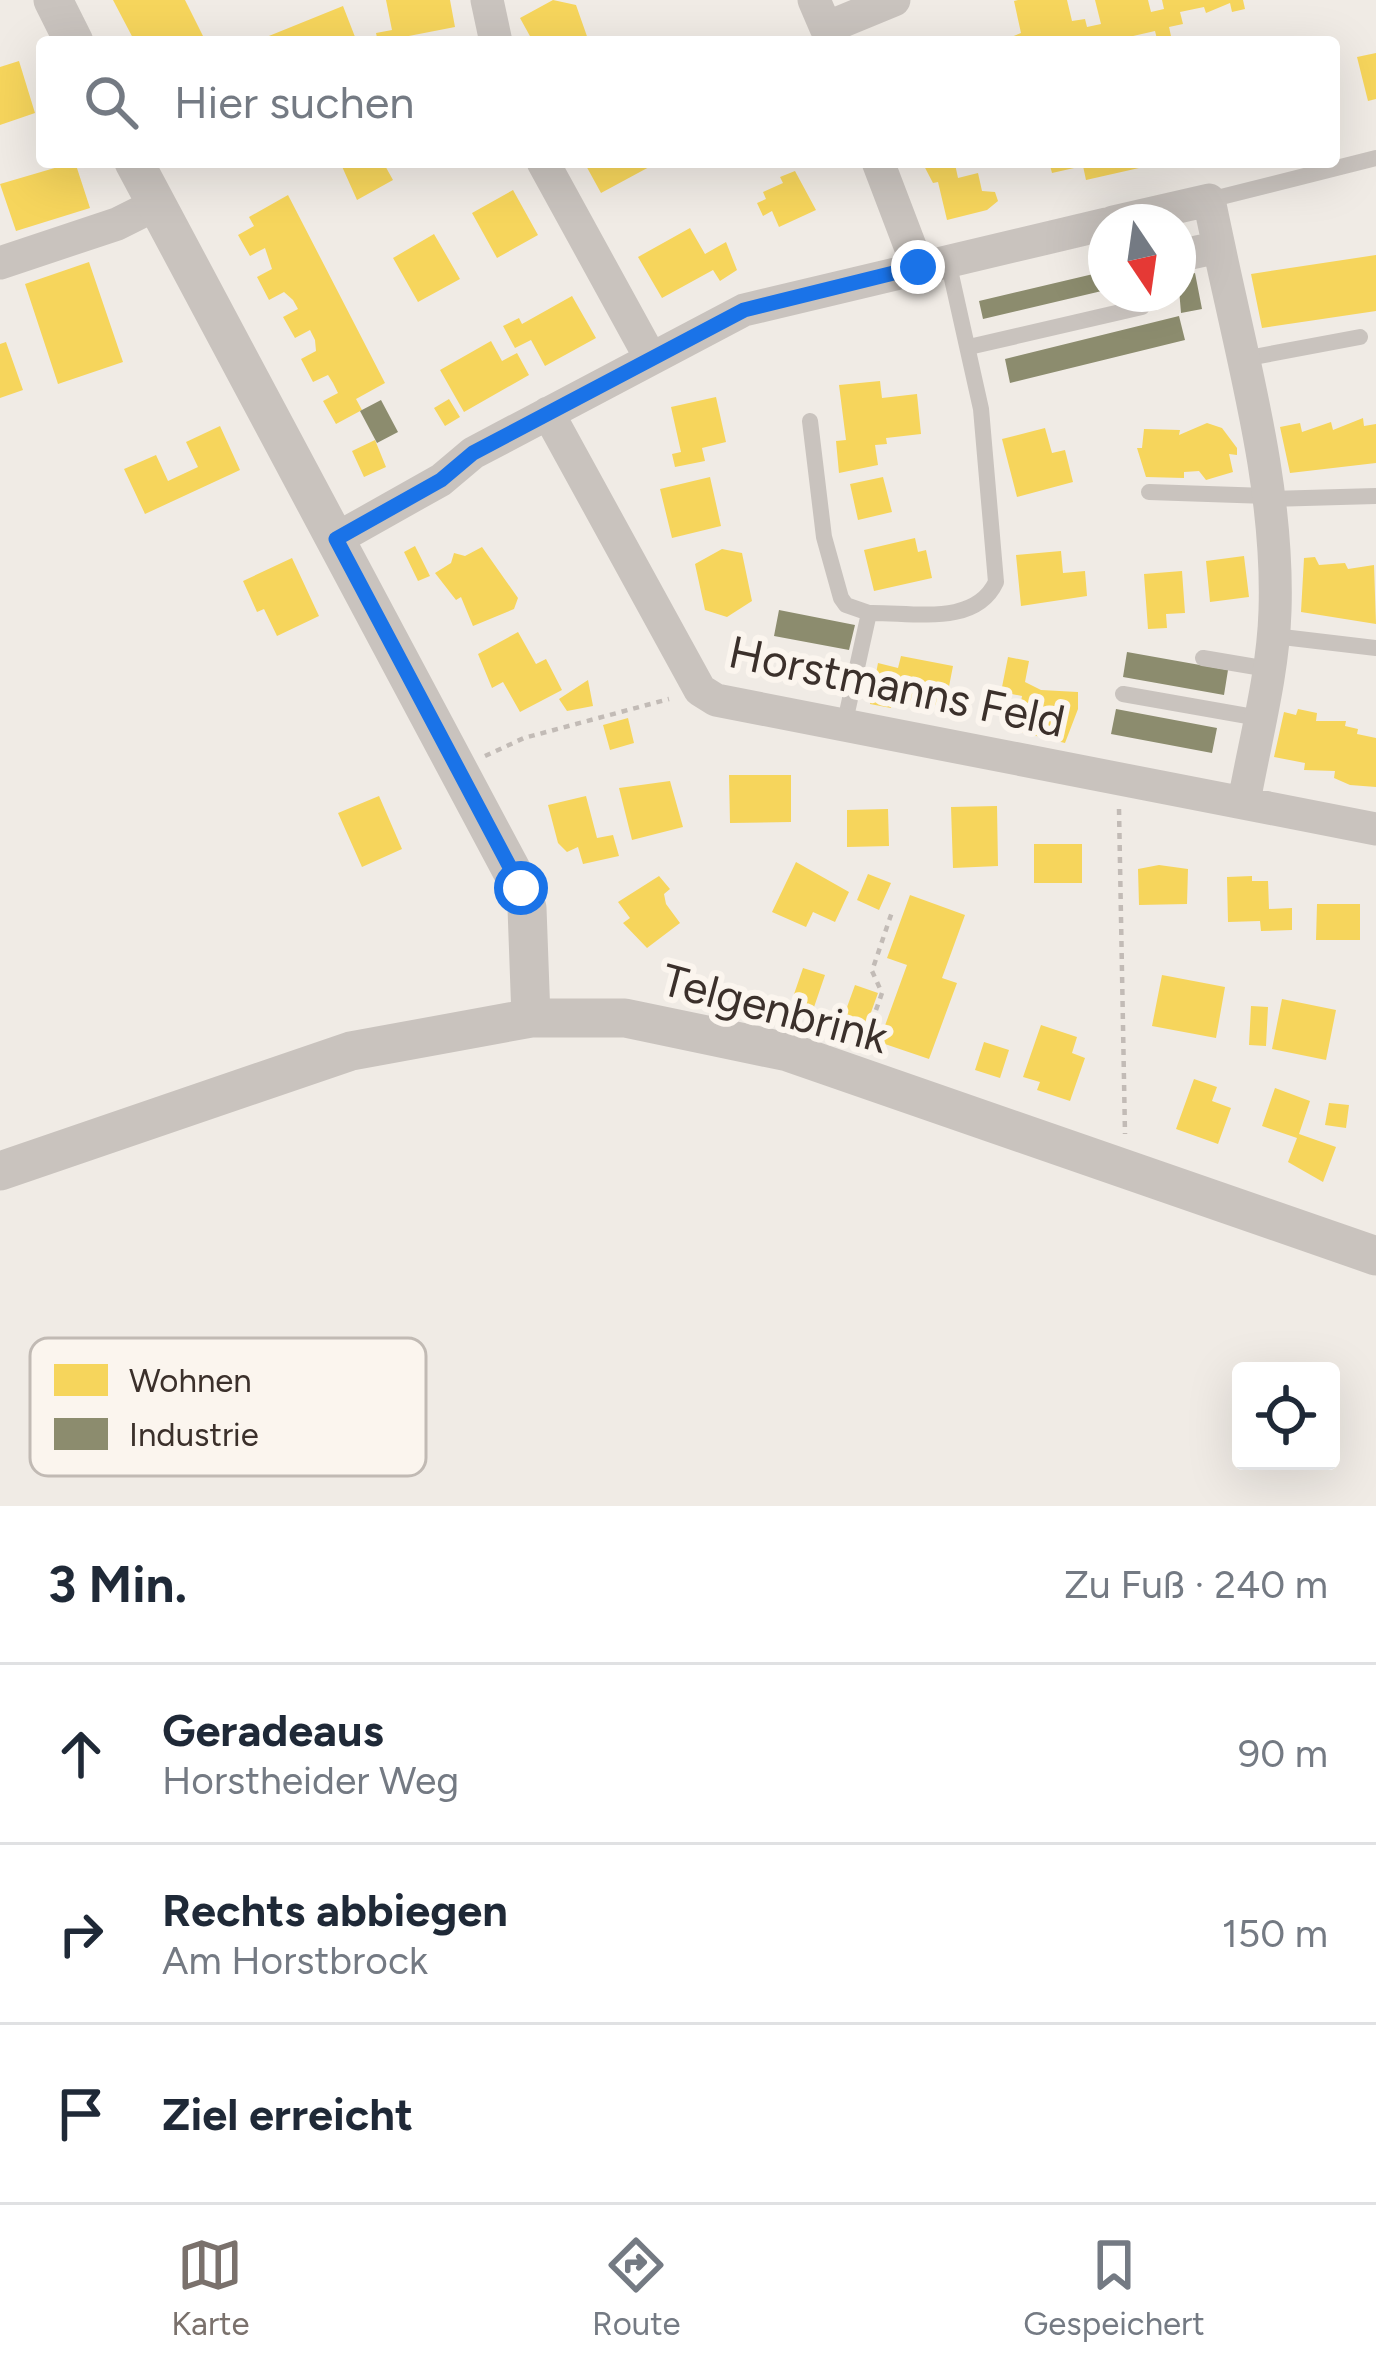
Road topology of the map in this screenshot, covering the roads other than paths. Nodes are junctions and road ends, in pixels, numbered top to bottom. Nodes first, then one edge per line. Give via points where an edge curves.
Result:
1 (53, 0) edge
2 (487, 0) edge
3 (893, 0) edge
4 (824, 23) edge
5 (71, 36) edge
6 (495, 36) edge
7 (1376, 158) edge
8 (1340, 167) edge
9 (137, 168) edge
10 (546, 168) edge
11 (881, 168) edge
12 (1336, 168) edge
13 (1208, 200) junction
14 (157, 204) junction
15 (1191, 204) edge
16 (1088, 228) edge
17 (1219, 247) junction
18 (1196, 252) edge
19 (0, 263) edge
20 (933, 263) junction
21 (1120, 312) edge
22 (1360, 337) dead end
23 (969, 347) junction
24 (650, 357) junction
25 (1243, 359) junction
26 (548, 413) junction
27 (810, 421) dead end
28 (1149, 492) dead end
29 (1376, 496) edge
30 (1268, 497) junction
31 (336, 539) junction
32 (868, 613) junction
33 (1376, 649) edge
34 (1271, 653) junction
35 (1203, 658) dead end
36 (1123, 694) dead end
37 (1259, 718) junction
38 (844, 726) junction
39 (1244, 802) junction
40 (1376, 829) edge
41 (531, 1018) junction
42 (0, 1171) edge
43 (1376, 1256) edge

1 - 5 street
2 - 6 street
3 - 4 street
7 - 8 lane
9 - 14 street
10 - 24 street
11 - 20 street
12 - 13 lane
13 - 15 street
13 - 17 street
14 - 19 street
14 - 31 street
16 - 20 street
17 - 18 street
17 - 25 street
20 - 23 lane
20 - 24 street via 744,310
21 - 23 lane
22 - 25 lane
23 - 32 lane via 996,582 987,602 970,611
24 - 26 street
25 - 30 street
26 - 31 street
26 - 38 street, Horstmanns Feld via 700,690
27 - 32 lane via 824,537 841,598
28 - 30 lane
29 - 30 lane
30 - 34 street
31 - 41 street via 527,908
32 - 38 lane
33 - 34 lane
34 - 35 lane
34 - 37 street
36 - 37 lane
37 - 39 street
38 - 39 street, Horstmanns Feld
39 - 40 street, Horstmanns Feld
41 - 42 street, Telgenbrink via 351,1051
41 - 43 street, Telgenbrink via 625,1018 723,1035

